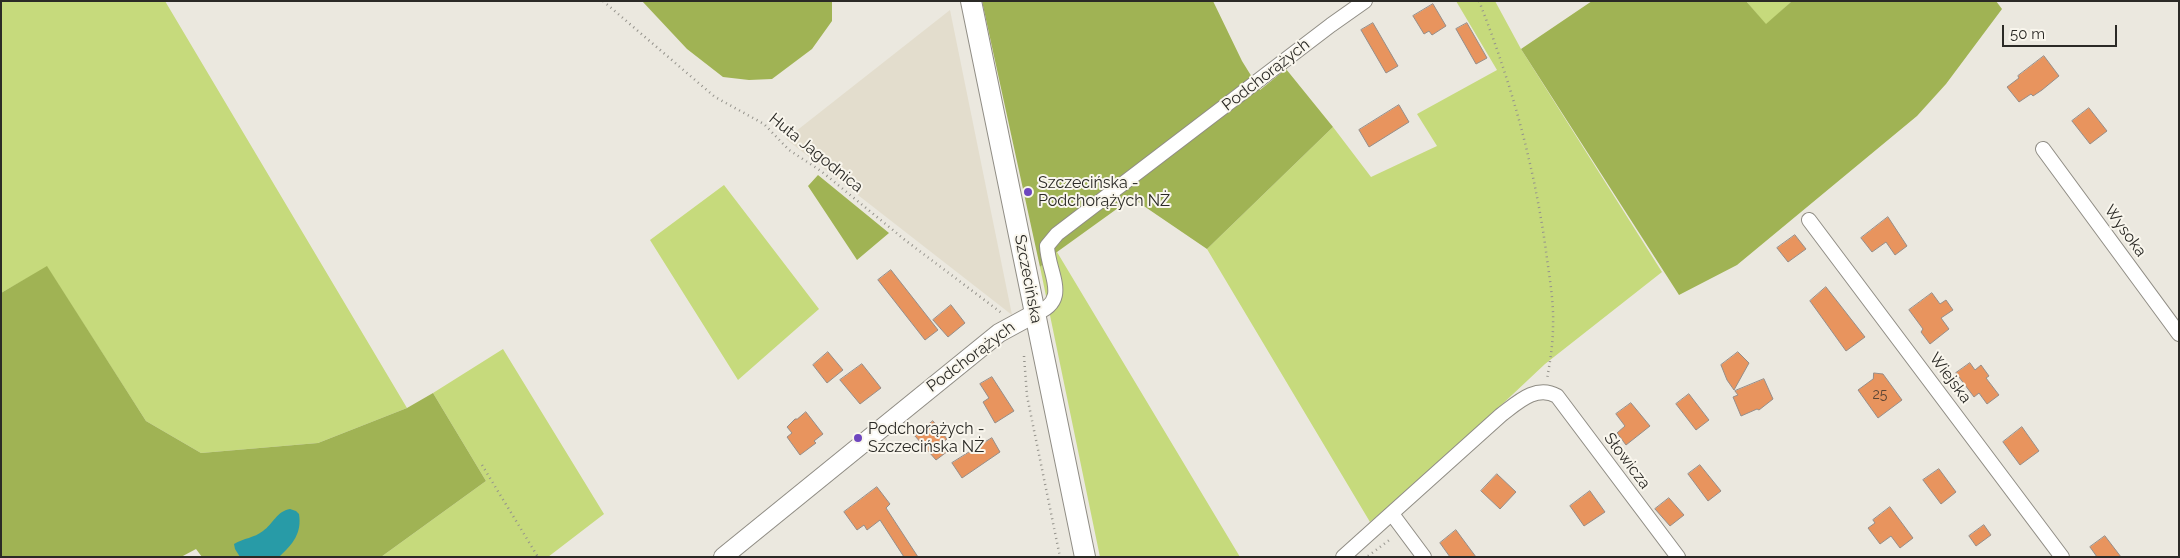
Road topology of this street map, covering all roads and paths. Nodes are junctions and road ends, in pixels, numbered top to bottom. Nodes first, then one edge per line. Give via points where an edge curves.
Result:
1 (603, 1) edge
2 (971, 1) edge
3 (1365, 1) edge
4 (1479, 1) edge
5 (2043, 149) dead end
6 (1810, 220) dead end
7 (1034, 314) junction
8 (1012, 324) junction
9 (2179, 334) edge
10 (1024, 348) dead end
11 (1544, 392) junction
12 (482, 465) dead end
13 (1392, 514) junction
14 (1403, 529) junction
15 (538, 557) edge
16 (723, 557) edge
17 (1060, 557) edge
18 (1085, 557) edge
19 (1343, 557) edge
20 (1367, 557) edge
21 (1424, 557) edge
22 (1678, 557) edge
23 (2062, 557) edge

1 - 8 path, Huta Jagodnica via 715,97 764,124 789,150 821,171
2 - 7 main road, Szczecińska
3 - 7 street, Podchorążych via 1056,234 1047,246 1055,297 1050,307
4 - 11 path via 1513,96 1542,223 1553,324
5 - 9 street, Wysoka
6 - 23 street, Wiejska
7 - 8 street, Podchorążych
7 - 18 main road, Szczecińska
8 - 16 street, Podchorążych
10 - 17 path via 1027,396
11 - 13 street via 1526,398 1501,415
11 - 22 street, Słowicza via 1557,396
12 - 15 path
13 - 14 street
13 - 19 street
14 - 20 path
14 - 21 street

